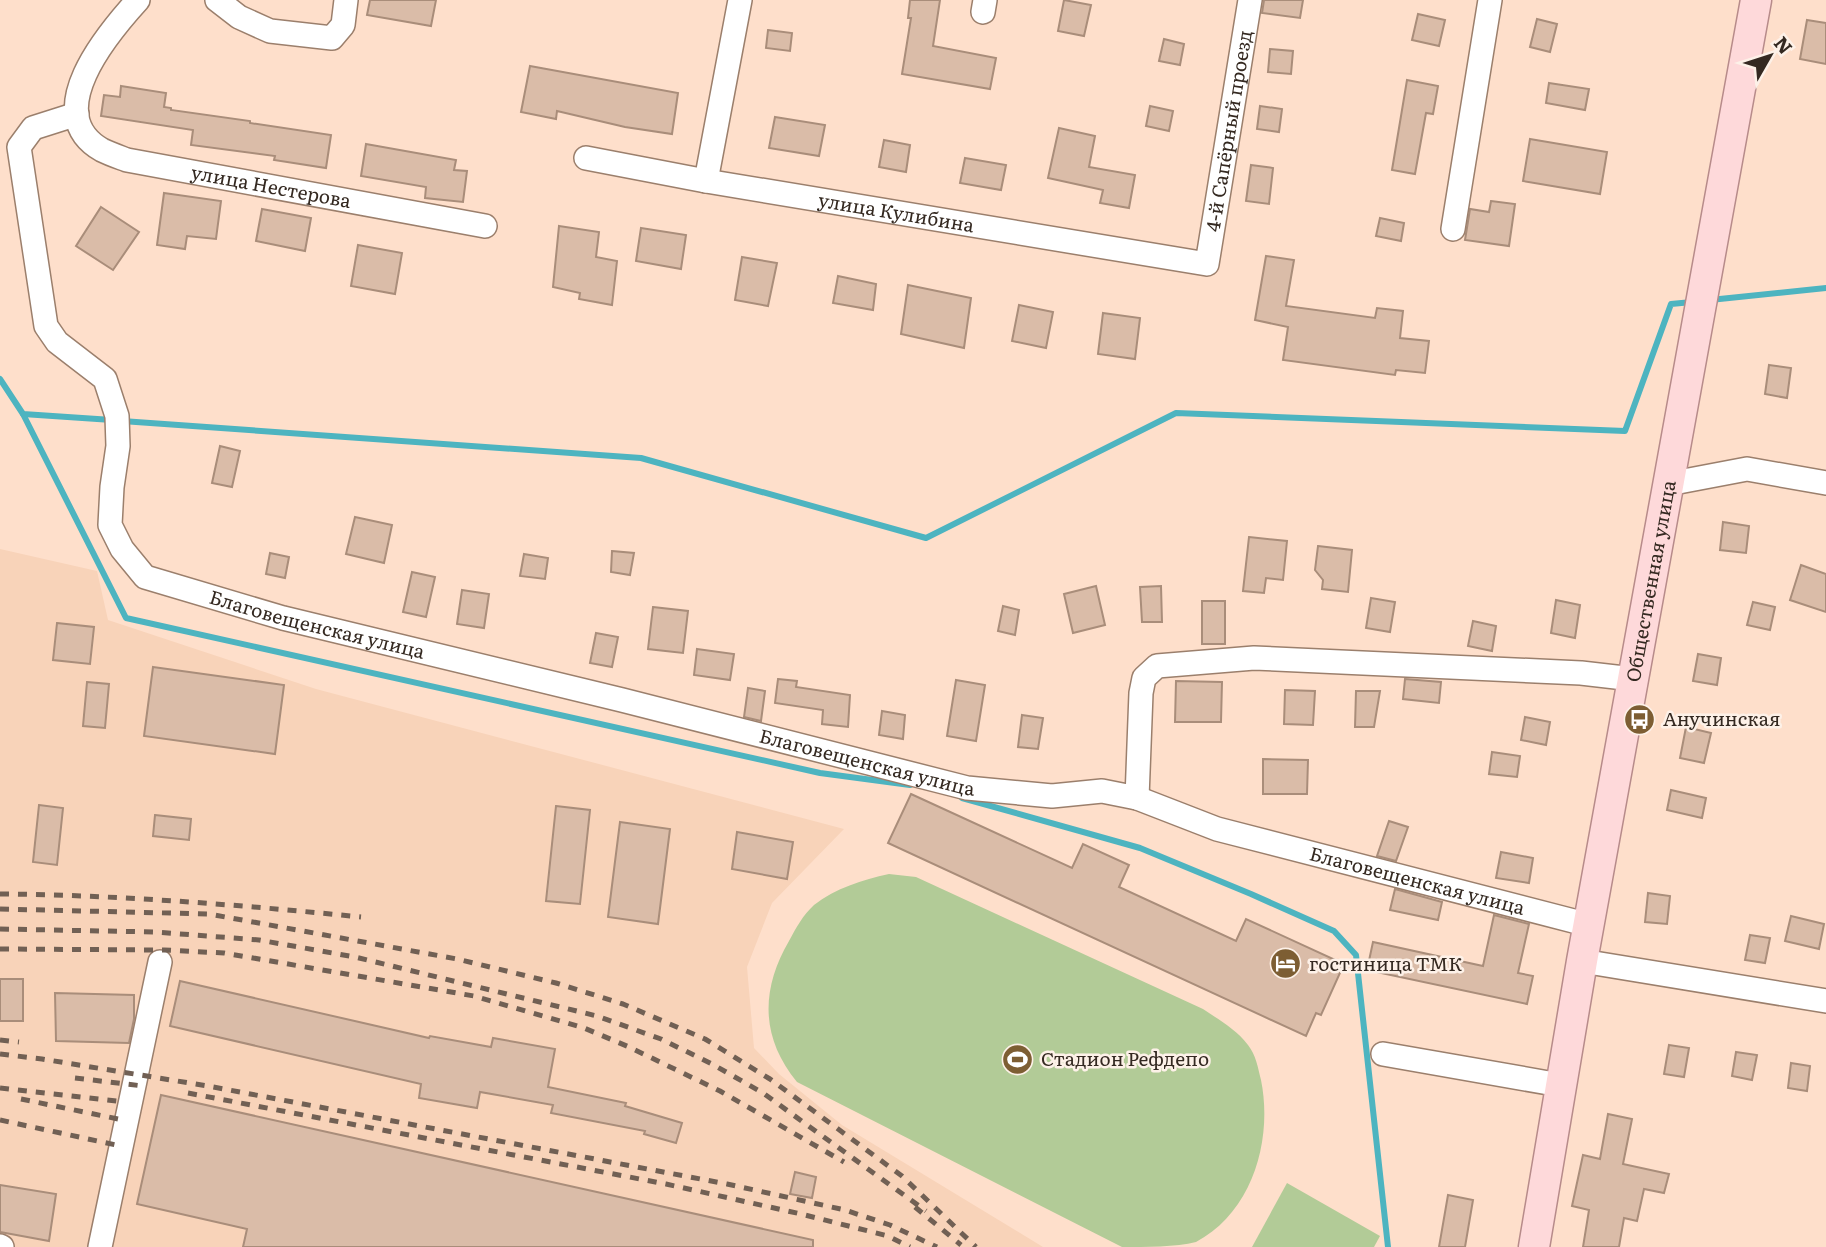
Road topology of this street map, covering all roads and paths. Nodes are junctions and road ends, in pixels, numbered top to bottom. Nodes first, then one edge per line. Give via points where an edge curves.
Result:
1 (138, 0) edge
2 (217, 0) edge
3 (346, 0) edge
4 (740, 0) edge
5 (1250, 0) edge
6 (1490, 0) edge
7 (1756, 0) edge
8 (77, 114) junction
9 (586, 158) dead end
10 (706, 181) junction
11 (485, 226) dead end
12 (1454, 229) dead end
13 (1207, 264) joint
14 (1826, 483) edge
15 (1668, 484) junction
16 (1633, 679) junction
17 (1137, 798) junction
18 (1589, 925) junction
19 (1582, 961) junction
20 (160, 962) dead end
21 (1826, 1001) edge
22 (1382, 1054) dead end
23 (1560, 1085) junction
24 (100, 1247) edge
25 (1534, 1247) edge

1 - 8 street via 86,67
2 - 3 street via 239,17 270,31 332,37 343,25
4 - 10 street
5 - 13 street, 4-й Сапёрный проезд
6 - 12 street
7 - 15 main road, Общественная улица
8 - 11 street, улица Нестерова via 83,132 101,149 127,160
8 - 17 street, Благовещенская улица via 33,128 19,147 46,326 57,342 105,379 117,416 110,524 122,549 145,577 283,618 967,788 1052,796 1102,791
9 - 10 street, улица Кулибина
10 - 13 street, улица Кулибина
14 - 15 street via 1747,469
15 - 16 main road, Общественная улица
16 - 17 street via 1254,658 1157,666 1144,678 1141,693
16 - 18 main road, Общественная улица
17 - 18 street, Благовещенская улица via 1217,829
18 - 19 main road, Общественная улица
19 - 21 street
19 - 23 main road, Общественная улица
20 - 24 street
22 - 23 street
23 - 25 main road, Общественная улица

